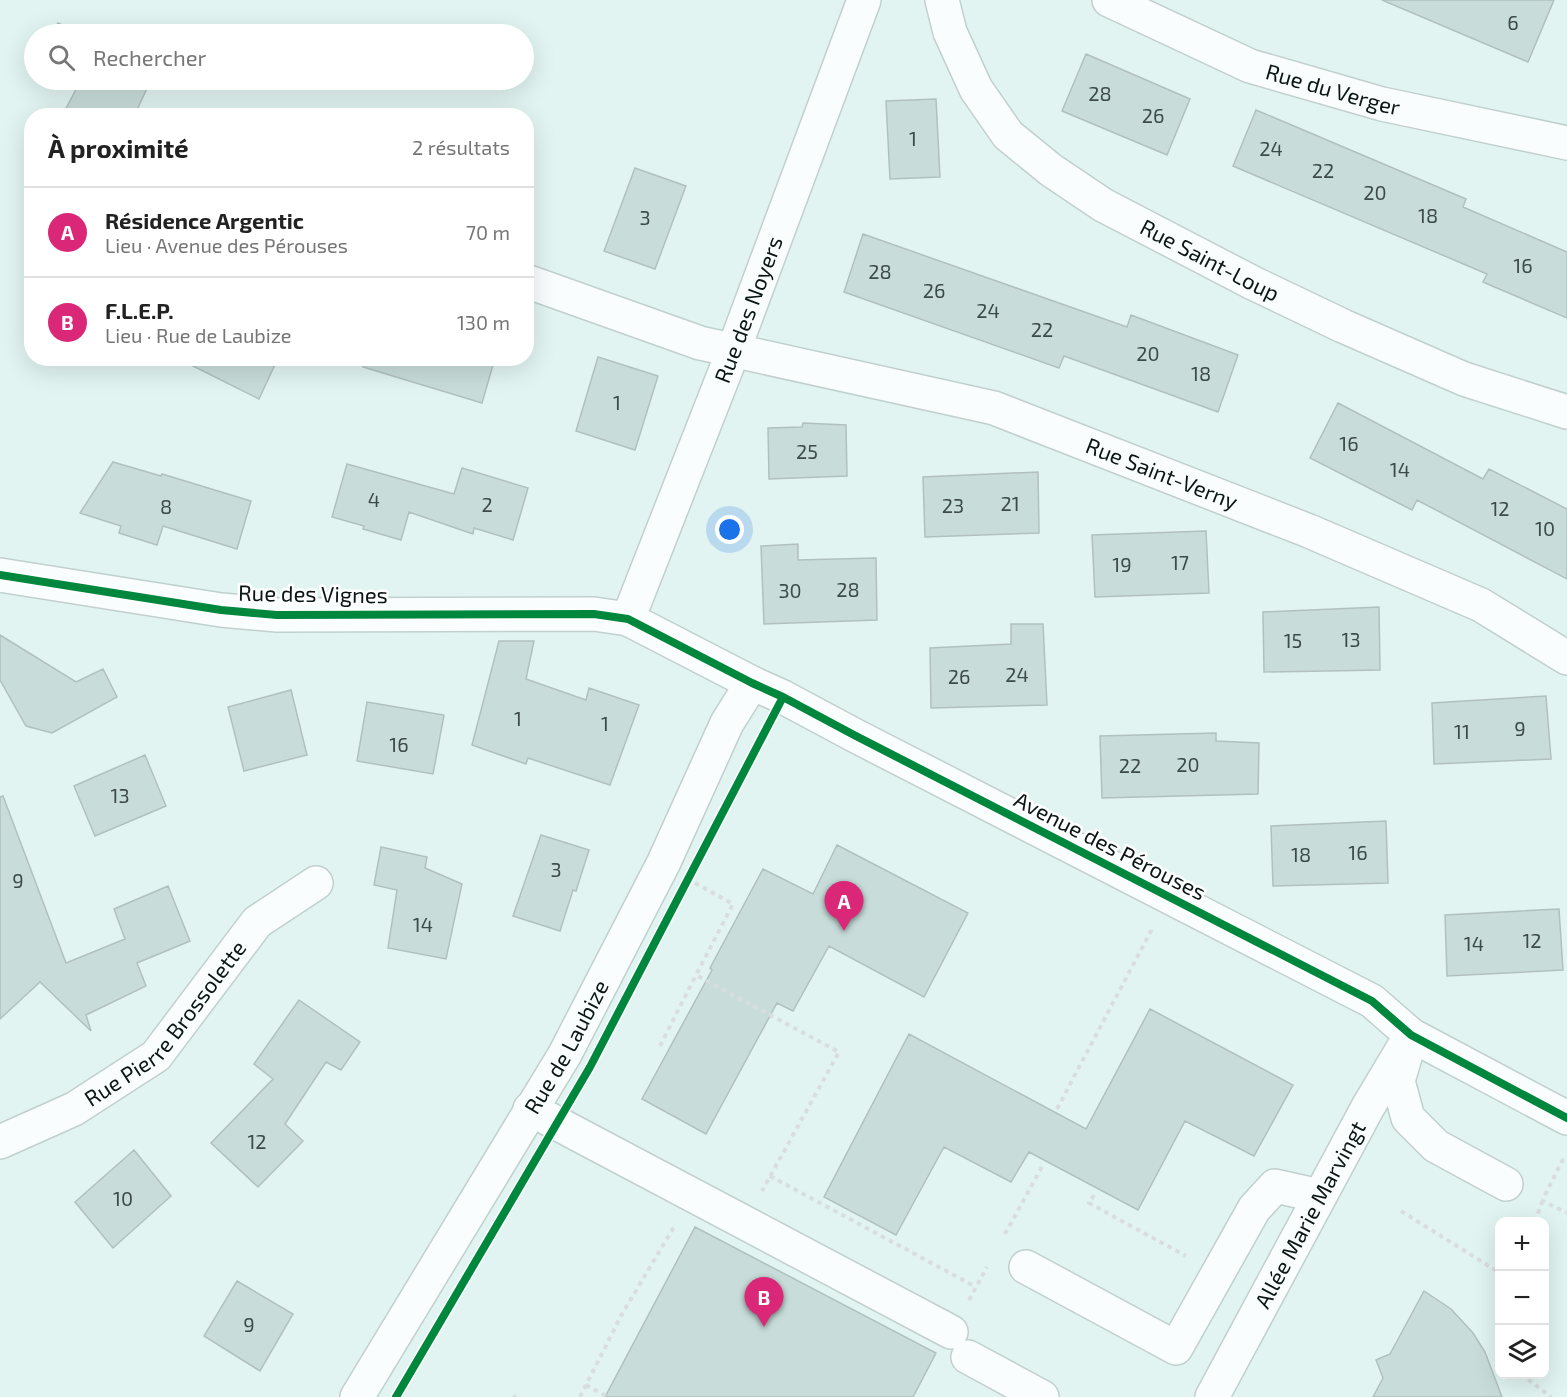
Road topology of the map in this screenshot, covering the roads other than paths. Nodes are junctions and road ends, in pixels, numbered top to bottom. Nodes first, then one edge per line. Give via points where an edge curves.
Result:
1 (864, 0) edge
2 (942, 0) edge
3 (1109, 0) edge
4 (1567, 143) edge
5 (534, 284) edge
6 (734, 349) junction
7 (1567, 412) edge
8 (0, 574) edge
9 (628, 619) junction
10 (1567, 658) edge
11 (752, 683) junction
12 (316, 883) dead end
13 (1411, 1035) junction
14 (530, 1109) junction
15 (1567, 1118) edge
16 (0, 1142) edge
17 (1506, 1184) dead end
18 (1320, 1196) junction
19 (1026, 1267) dead end
20 (357, 1397) edge
21 (1042, 1397) edge
22 (1212, 1397) edge

1 - 6 street, Rue des Noyers
2 - 7 street, Rue Saint-Loup via 950,32 976,89 1008,135 1103,205 1253,283 1464,380
3 - 4 street, Rue du Verger via 1250,66 1382,104
5 - 6 street, Rue Saint-Verny via 700,343
6 - 9 street, Rue des Noyers
6 - 10 street, Rue Saint-Verny via 994,408 1309,531 1449,591 1481,605
8 - 9 street, Rue des Vignes via 221,610 277,615 594,614
9 - 11 street, Avenue des Pérouses
11 - 13 street, Avenue des Pérouses via 1372,1001
11 - 14 street, Rue de Laubize via 727,723 664,862 565,1054
12 - 16 street, Rue Pierre Brossolette via 257,922 156,1056 74,1109
13 - 15 street, Avenue des Pérouses
13 - 17 street via 1398,1082 1408,1118 1436,1146
13 - 18 street, Allée Marie Marvingt
14 - 20 street, Rue de Laubize
14 - 21 street via 745,1223
18 - 19 street via 1275,1186 1254,1209 1176,1348
18 - 22 street, Allée Marie Marvingt

